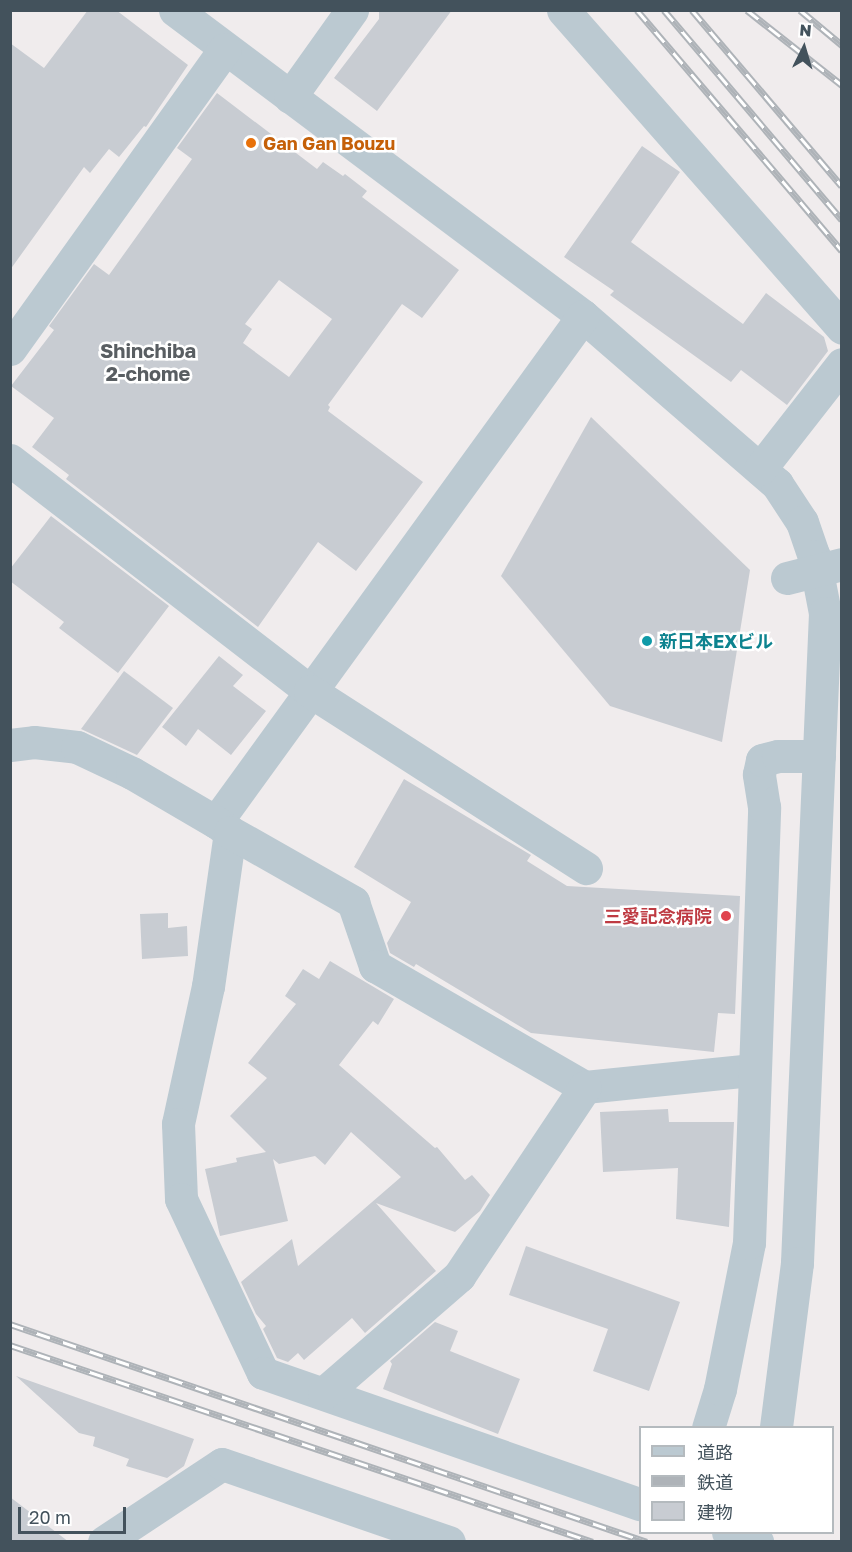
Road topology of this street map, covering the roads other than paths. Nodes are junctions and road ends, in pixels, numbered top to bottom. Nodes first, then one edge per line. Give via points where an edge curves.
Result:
1 (175, 10) edge
2 (352, 10) edge
3 (563, 10) edge
4 (225, 49) junction
5 (290, 97) junction
6 (583, 316) junction
7 (842, 328) edge
8 (10, 349) edge
9 (842, 364) edge
10 (10, 459) edge
11 (760, 469) junction
12 (842, 564) edge
13 (787, 578) dead end
14 (310, 691) junction
15 (10, 745) edge
16 (819, 756) junction
17 (223, 827) junction
18 (586, 868) dead end
19 (753, 1070) junction
20 (585, 1087) junction
21 (324, 1394) junction
22 (709, 1426) edge
23 (777, 1426) edge
24 (639, 1504) edge
25 (731, 1534) edge
26 (104, 1542) edge
27 (449, 1542) edge
28 (757, 1542) edge

1 - 4 street
2 - 5 street
3 - 7 street
4 - 5 street
4 - 8 street
5 - 6 street
6 - 11 street
6 - 14 street
9 - 11 street
10 - 14 street
11 - 16 street via 777,484 802,522 814,556 825,613
12 - 13 street, bridge
14 - 17 street
14 - 18 street
15 - 17 street via 34,742 77,747 132,773
16 - 19 street via 762,760 759,774 764,807
16 - 23 street via 797,1263
17 - 20 street via 353,903 375,966
17 - 21 street via 208,986 178,1124 181,1199 262,1372
19 - 20 street
19 - 22 street via 749,1243 720,1389
20 - 21 street via 459,1276
21 - 24 street
25 - 28 street
26 - 27 street via 222,1464

